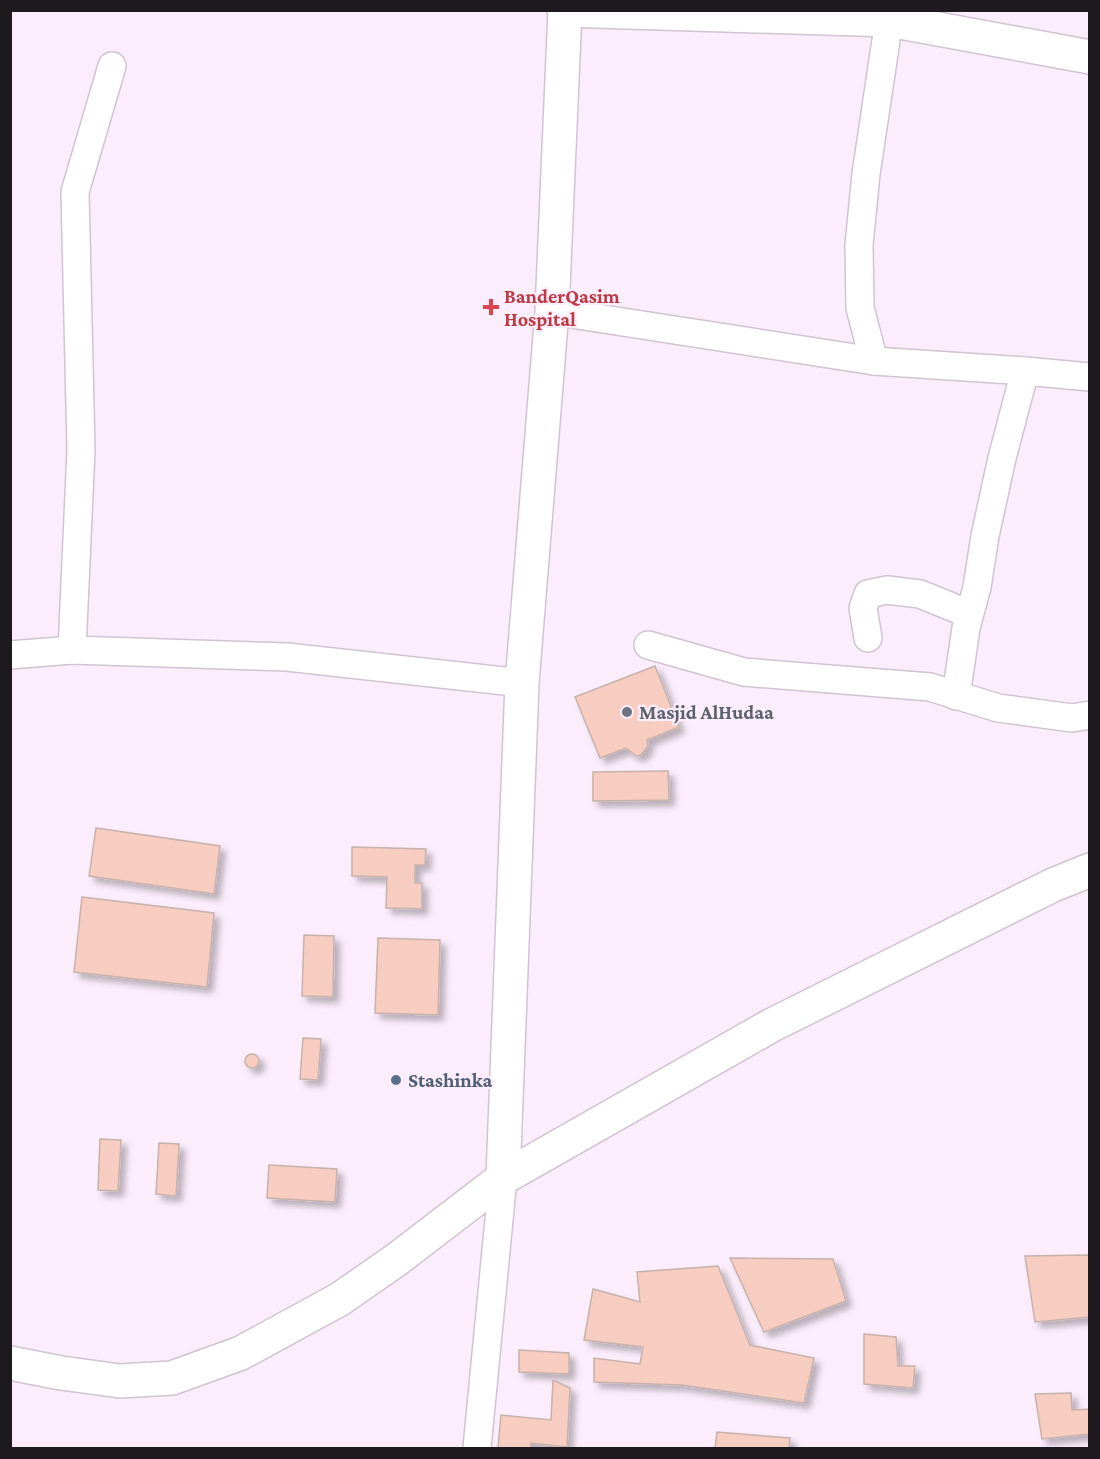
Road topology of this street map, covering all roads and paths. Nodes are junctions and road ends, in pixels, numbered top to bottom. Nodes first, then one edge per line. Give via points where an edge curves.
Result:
1 (565, 11) edge
2 (890, 20) junction
3 (1089, 57) edge
4 (112, 66) dead end
5 (552, 311) junction
6 (874, 361) junction
7 (1025, 370) junction
8 (1089, 378) edge
9 (969, 614) junction
10 (868, 638) dead end
11 (648, 645) dead end
12 (72, 650) junction
13 (10, 655) edge
14 (522, 683) junction
15 (956, 696) junction
16 (1089, 715) edge
17 (1089, 870) edge
18 (503, 1178) junction
19 (10, 1363) edge
20 (477, 1449) edge

1 - 2 main road
1 - 5 main road
2 - 3 main road
2 - 6 street via 859,245 860,308
4 - 12 street via 75,192 81,450
5 - 6 street
5 - 14 main road
6 - 7 street
7 - 8 street
7 - 9 street
9 - 10 street via 920,594 887,590 868,594 864,604
9 - 15 street
11 - 15 street via 744,672 930,687
12 - 13 street
12 - 14 street via 287,657
14 - 18 main road
15 - 16 street via 998,708 1072,718
17 - 18 main road via 772,1025
18 - 19 main road via 340,1299 231,1356 172,1378 120,1381
18 - 20 street

